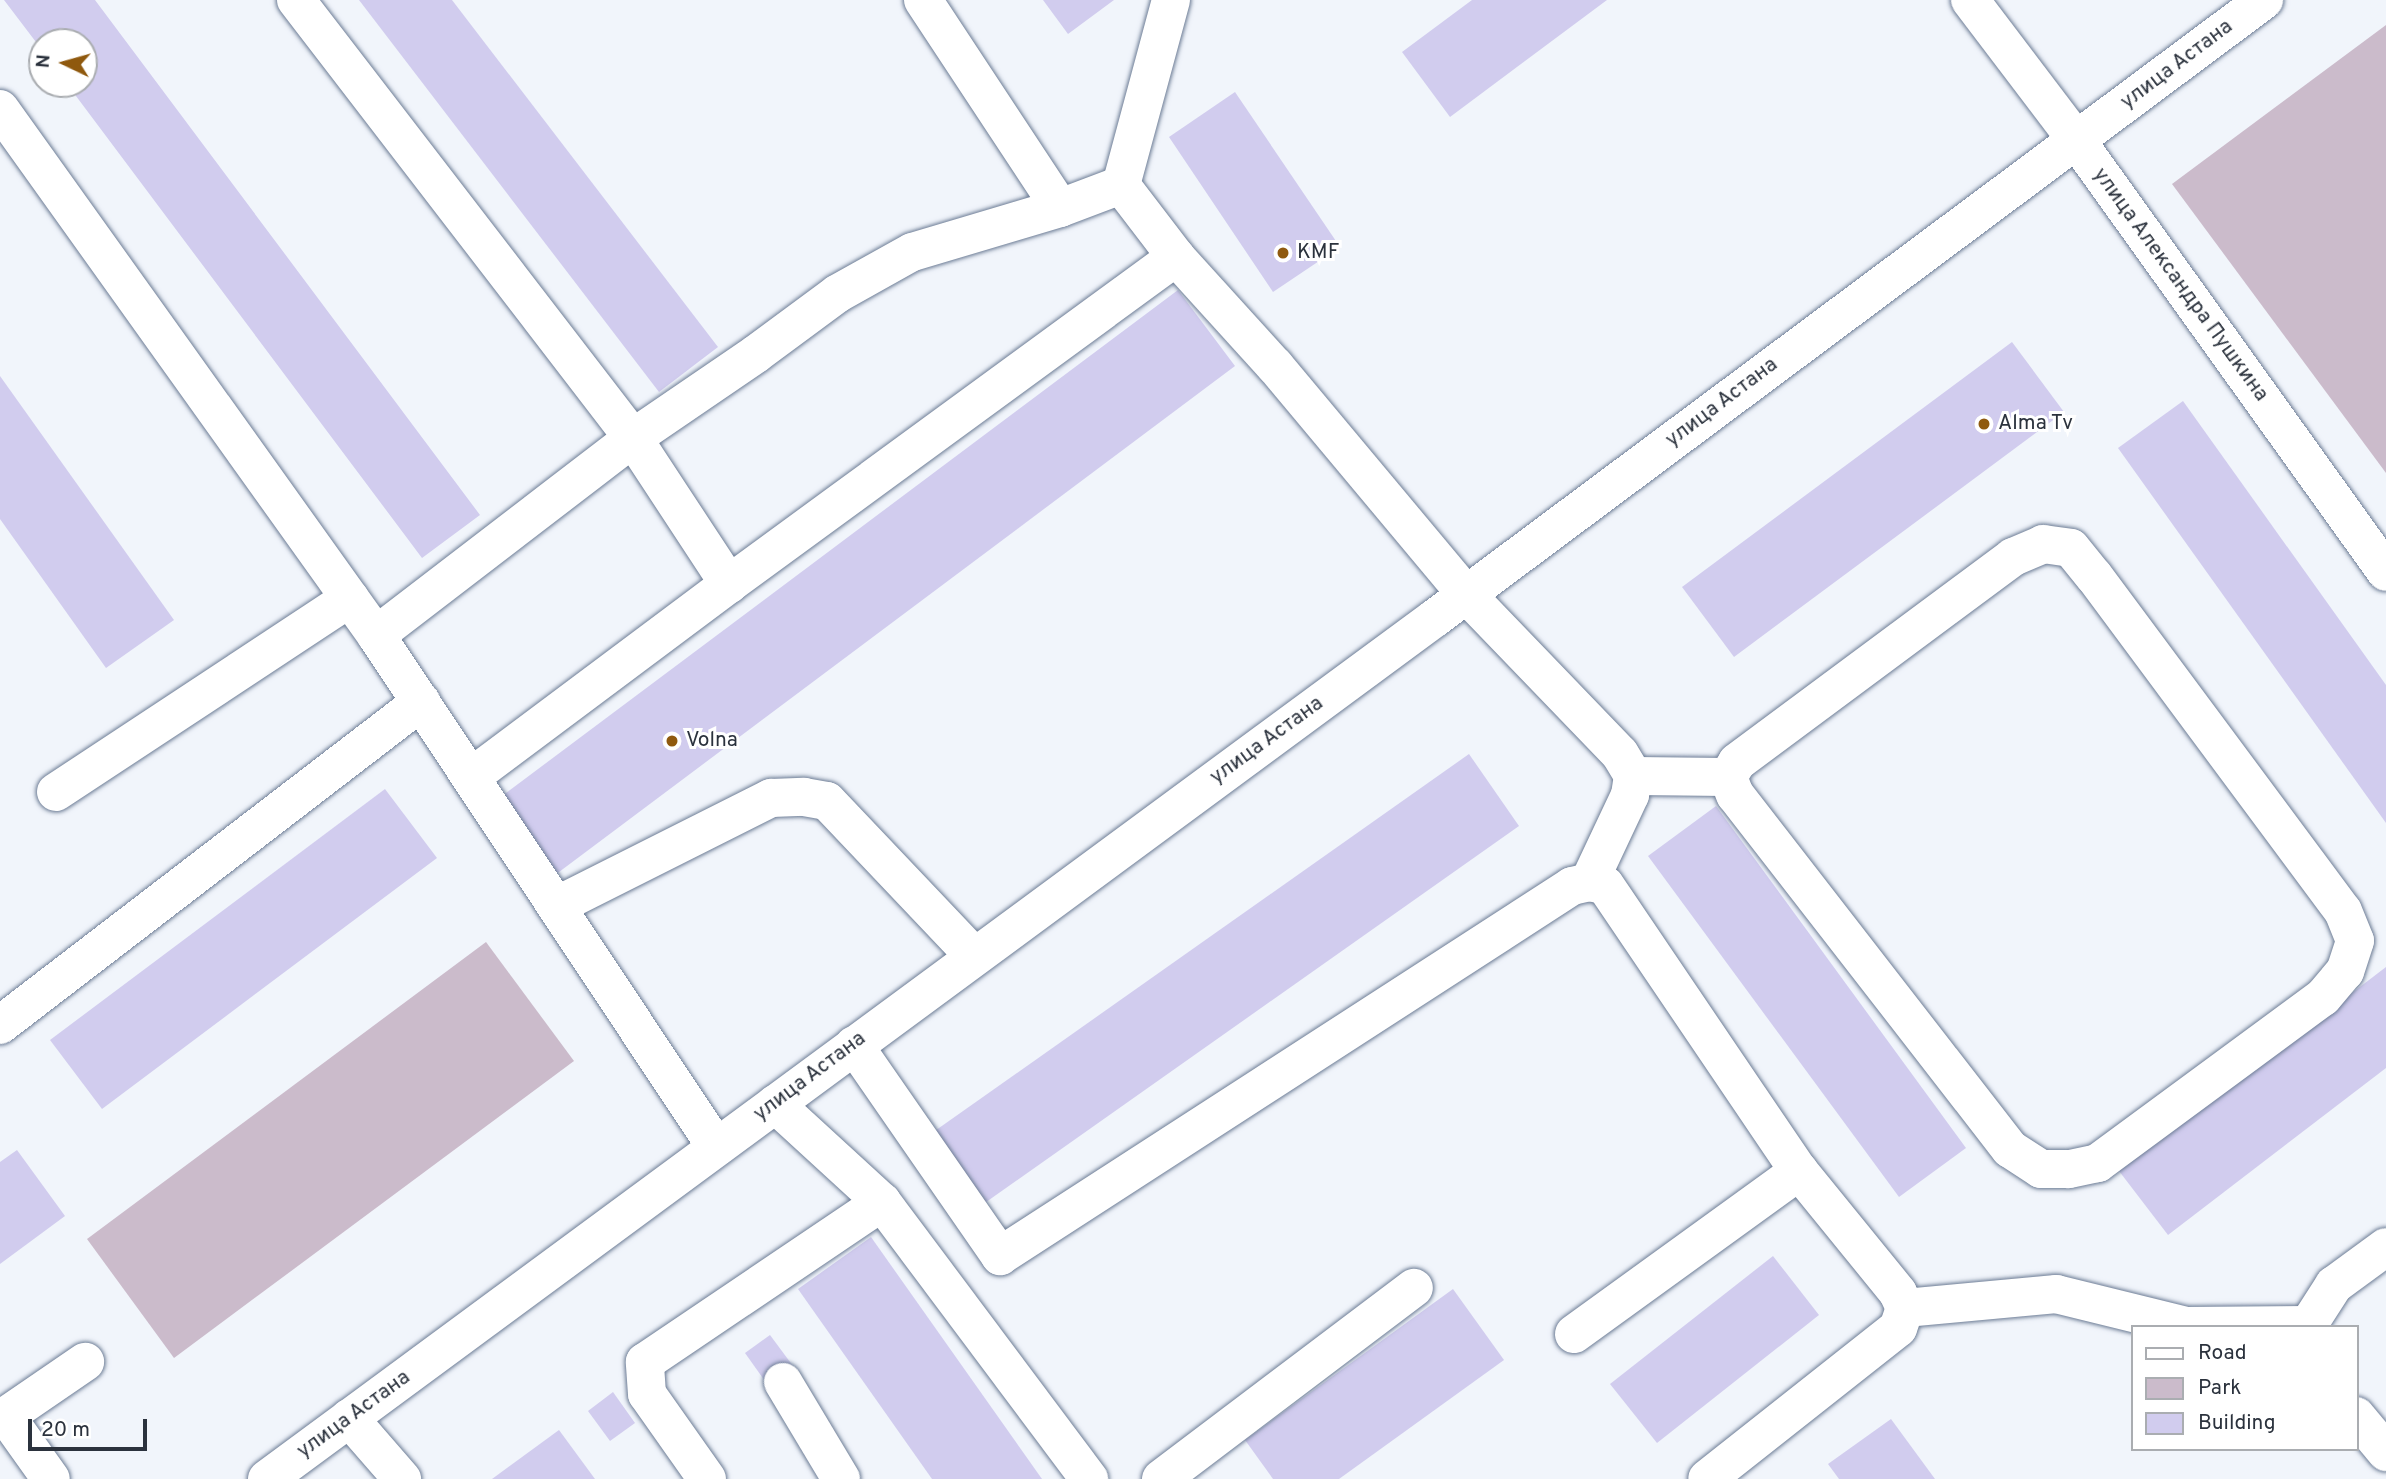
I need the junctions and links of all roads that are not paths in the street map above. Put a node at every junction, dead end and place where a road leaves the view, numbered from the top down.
1 (296, 0) edge
2 (923, 0) edge
3 (1171, 0) edge
4 (1970, 0) edge
5 (2244, 6) edge
6 (0, 109) edge
7 (2077, 141) junction
8 (1121, 185) junction
9 (1060, 208) junction
10 (1176, 257) junction
11 (633, 439) junction
12 (2386, 572) edge
13 (729, 584) junction
14 (1465, 593) junction
15 (350, 598) junction
16 (376, 635) junction
17 (421, 702) junction
18 (1633, 776) junction
19 (471, 777) junction
20 (1728, 777) junction
21 (56, 792) dead end
22 (1589, 882) junction
23 (556, 906) junction
24 (974, 956) junction
25 (0, 1025) edge
26 (854, 1045) junction
27 (775, 1104) junction
28 (716, 1147) junction
29 (1799, 1171) junction
30 (881, 1202) junction
31 (2386, 1247) edge
32 (1414, 1289) dead end
33 (1905, 1308) junction
34 (2182, 1325) edge
35 (2308, 1325) edge
36 (1574, 1334) dead end
37 (85, 1362) dead end
38 (783, 1382) dead end
39 (3, 1418) edge
40 (349, 1418) junction
41 (2358, 1418) edge
42 (2386, 1452) edge
43 (51, 1479) edge
44 (267, 1479) edge
45 (402, 1479) edge
46 (707, 1479) edge
47 (841, 1479) edge
48 (1089, 1479) edge
49 (1161, 1479) edge
50 (1707, 1479) edge

1 - 11 street
2 - 9 street
3 - 8 street
4 - 7 street, улица Александра Пушкина
5 - 7 street, улица Астана
6 - 15 street
7 - 12 street, улица Александра Пушкина
7 - 14 street, улица Астана
8 - 9 street
8 - 10 street
9 - 11 street
10 - 13 street
10 - 14 street
11 - 13 street
11 - 16 street
13 - 19 street
14 - 18 street
14 - 24 street, улица Астана
15 - 16 street
15 - 21 street
16 - 17 street
17 - 19 street
17 - 25 street
18 - 20 street
18 - 22 street
19 - 23 street
20 - 20 street
22 - 26 street
22 - 29 street
23 - 24 street
23 - 28 street
24 - 26 street, улица Астана
26 - 27 street, улица Астана
27 - 28 street, улица Астана
27 - 30 street
28 - 40 street, улица Астана
29 - 33 street
29 - 36 street
30 - 46 street
30 - 48 street
31 - 35 street
32 - 49 street
33 - 34 street
33 - 50 street
37 - 39 street
38 - 47 street
39 - 43 street
40 - 44 street, улица Астана
40 - 45 street
41 - 42 street

